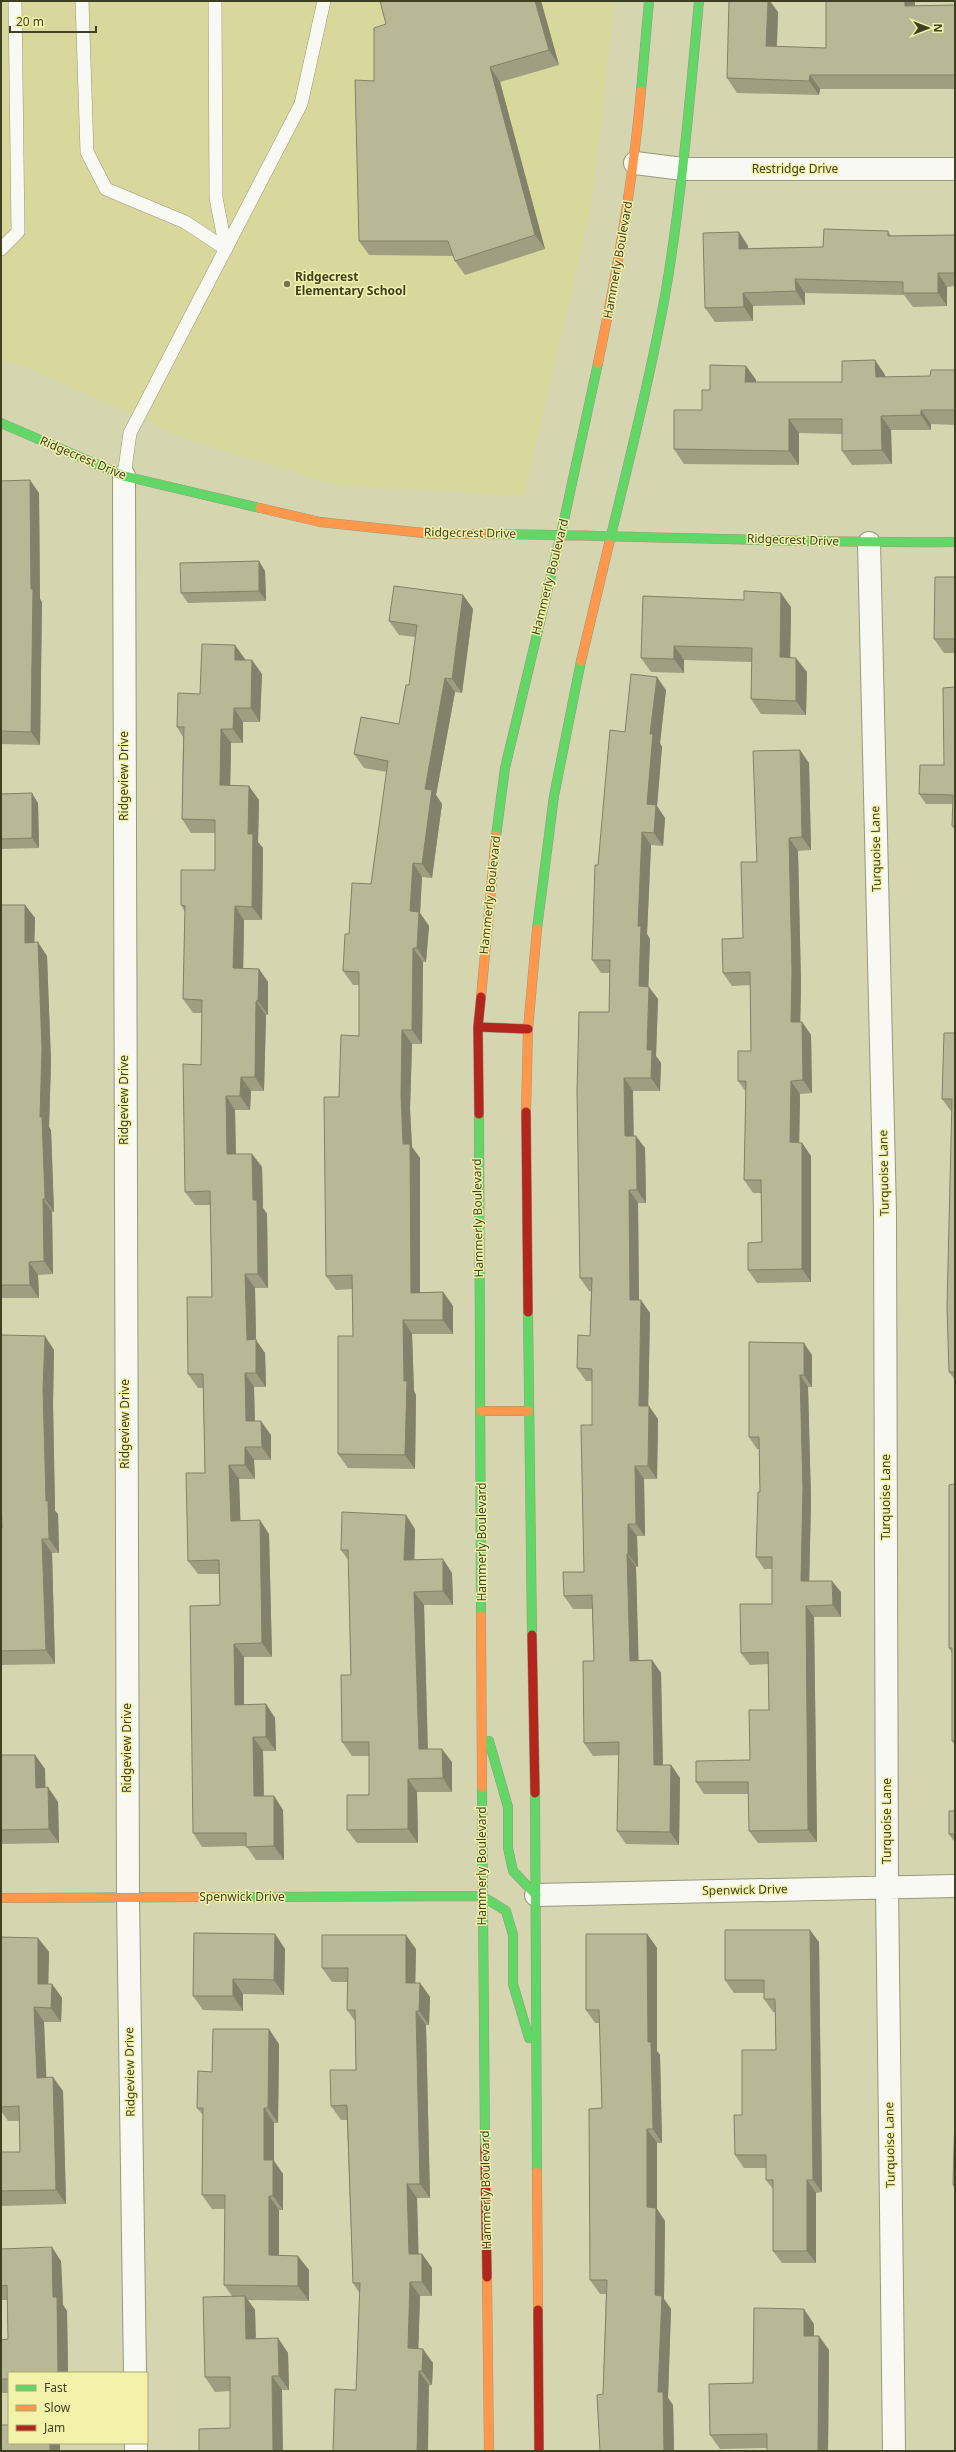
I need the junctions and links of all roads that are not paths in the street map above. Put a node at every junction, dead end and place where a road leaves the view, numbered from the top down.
1 (15, 1) edge
2 (82, 1) edge
3 (215, 1) edge
4 (324, 1) edge
5 (649, 1) edge
6 (698, 1) edge
7 (635, 163) junction
8 (684, 169) junction
9 (955, 169) edge
10 (1, 248) edge
11 (226, 249) junction
12 (1, 423) edge
13 (124, 476) junction
14 (561, 534) junction
15 (611, 535) junction
16 (955, 542) edge
17 (869, 543) junction
18 (478, 1027) junction
19 (528, 1030) junction
20 (481, 1411) junction
21 (528, 1411) junction
22 (482, 1714) junction
23 (955, 1886) edge
24 (888, 1887) junction
25 (536, 1895) junction
26 (482, 1896) junction
27 (1, 1898) edge
28 (128, 1898) junction
29 (536, 2061) junction
30 (135, 2372) edge
31 (489, 2451) edge
32 (539, 2451) edge
33 (894, 2451) edge

1 - 10 lane
2 - 11 lane
3 - 11 lane
4 - 11 lane
5 - 7 main road, Hammerly Boulevard
6 - 8 main road
7 - 8 street, Restridge Drive
7 - 14 main road, Hammerly Boulevard
8 - 9 street, Restridge Drive
8 - 15 main road
11 - 13 lane
12 - 13 main road, Ridgecrest Drive
13 - 14 main road, Ridgecrest Drive
13 - 28 street, Ridgeview Drive
14 - 15 main road, Ridgecrest Drive
14 - 18 main road, Hammerly Boulevard
15 - 17 main road, Ridgecrest Drive
15 - 19 main road
16 - 17 main road, Ridgecrest Drive
17 - 24 street, Turquoise Lane
18 - 19 main road
18 - 20 main road, Hammerly Boulevard
19 - 21 main road
20 - 21 main road
20 - 22 main road, Hammerly Boulevard
21 - 25 main road
22 - 25 main road
22 - 26 main road, Hammerly Boulevard
23 - 24 street, Spenwick Drive
24 - 25 street, Spenwick Drive
24 - 33 street, Turquoise Lane
25 - 29 main road
26 - 28 main road, Spenwick Drive
26 - 29 main road
26 - 31 main road, Hammerly Boulevard
27 - 28 main road, Spenwick Drive
28 - 30 street, Ridgeview Drive
29 - 32 main road

